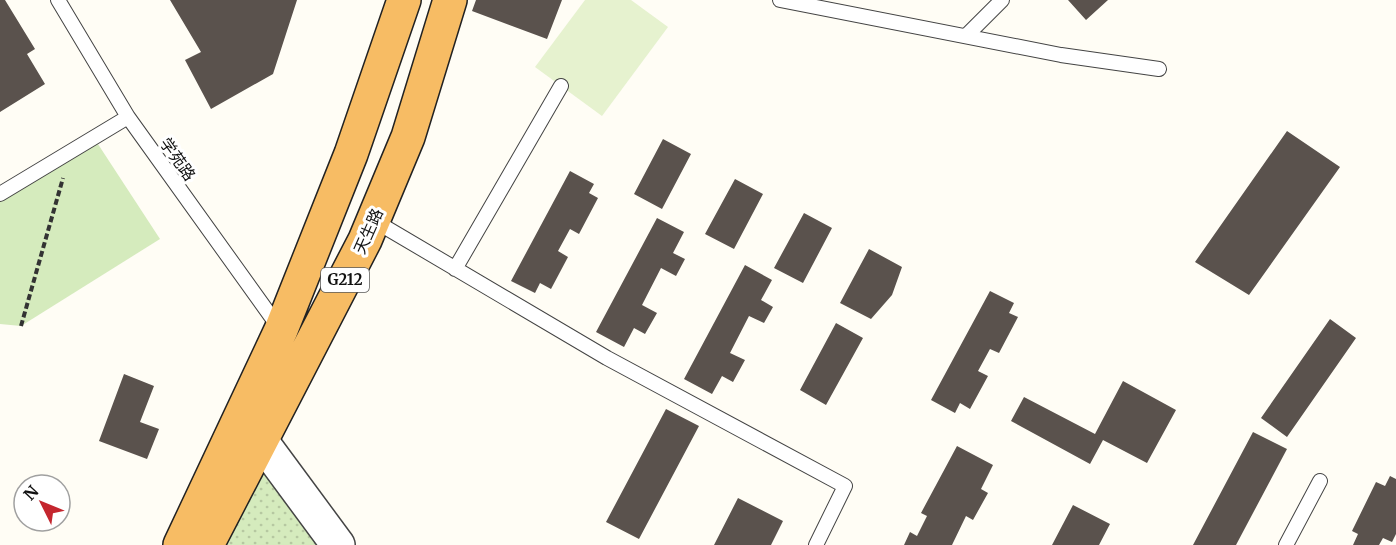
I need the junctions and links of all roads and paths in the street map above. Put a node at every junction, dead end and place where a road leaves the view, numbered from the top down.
1 (58, 0) edge
2 (404, 0) edge
3 (450, 0) edge
4 (780, 0) edge
5 (1002, 0) edge
6 (967, 35) junction
7 (1159, 69) dead end
8 (561, 86) dead end
9 (128, 117) junction
10 (71, 152) junction
11 (0, 194) edge
12 (373, 220) junction
13 (455, 269) junction
14 (21, 326) dead end
15 (281, 330) junction
16 (262, 442) junction
17 (1320, 481) dead end
18 (180, 545) edge
19 (207, 545) edge
20 (338, 545) edge
21 (816, 545) edge
22 (1286, 545) edge

1 - 9 lane, 学苑路
2 - 15 highway, G212
3 - 12 highway, 天生路 / G212
4 - 6 lane
5 - 6 lane
6 - 7 lane
8 - 13 lane
9 - 10 lane
9 - 15 lane, 学苑路
10 - 11 lane
10 - 14 path
12 - 13 lane
12 - 16 highway, 天生路 / G212
13 - 21 lane
15 - 18 highway, G212
16 - 19 highway, 天生路 / G212
16 - 20 street
17 - 22 lane

